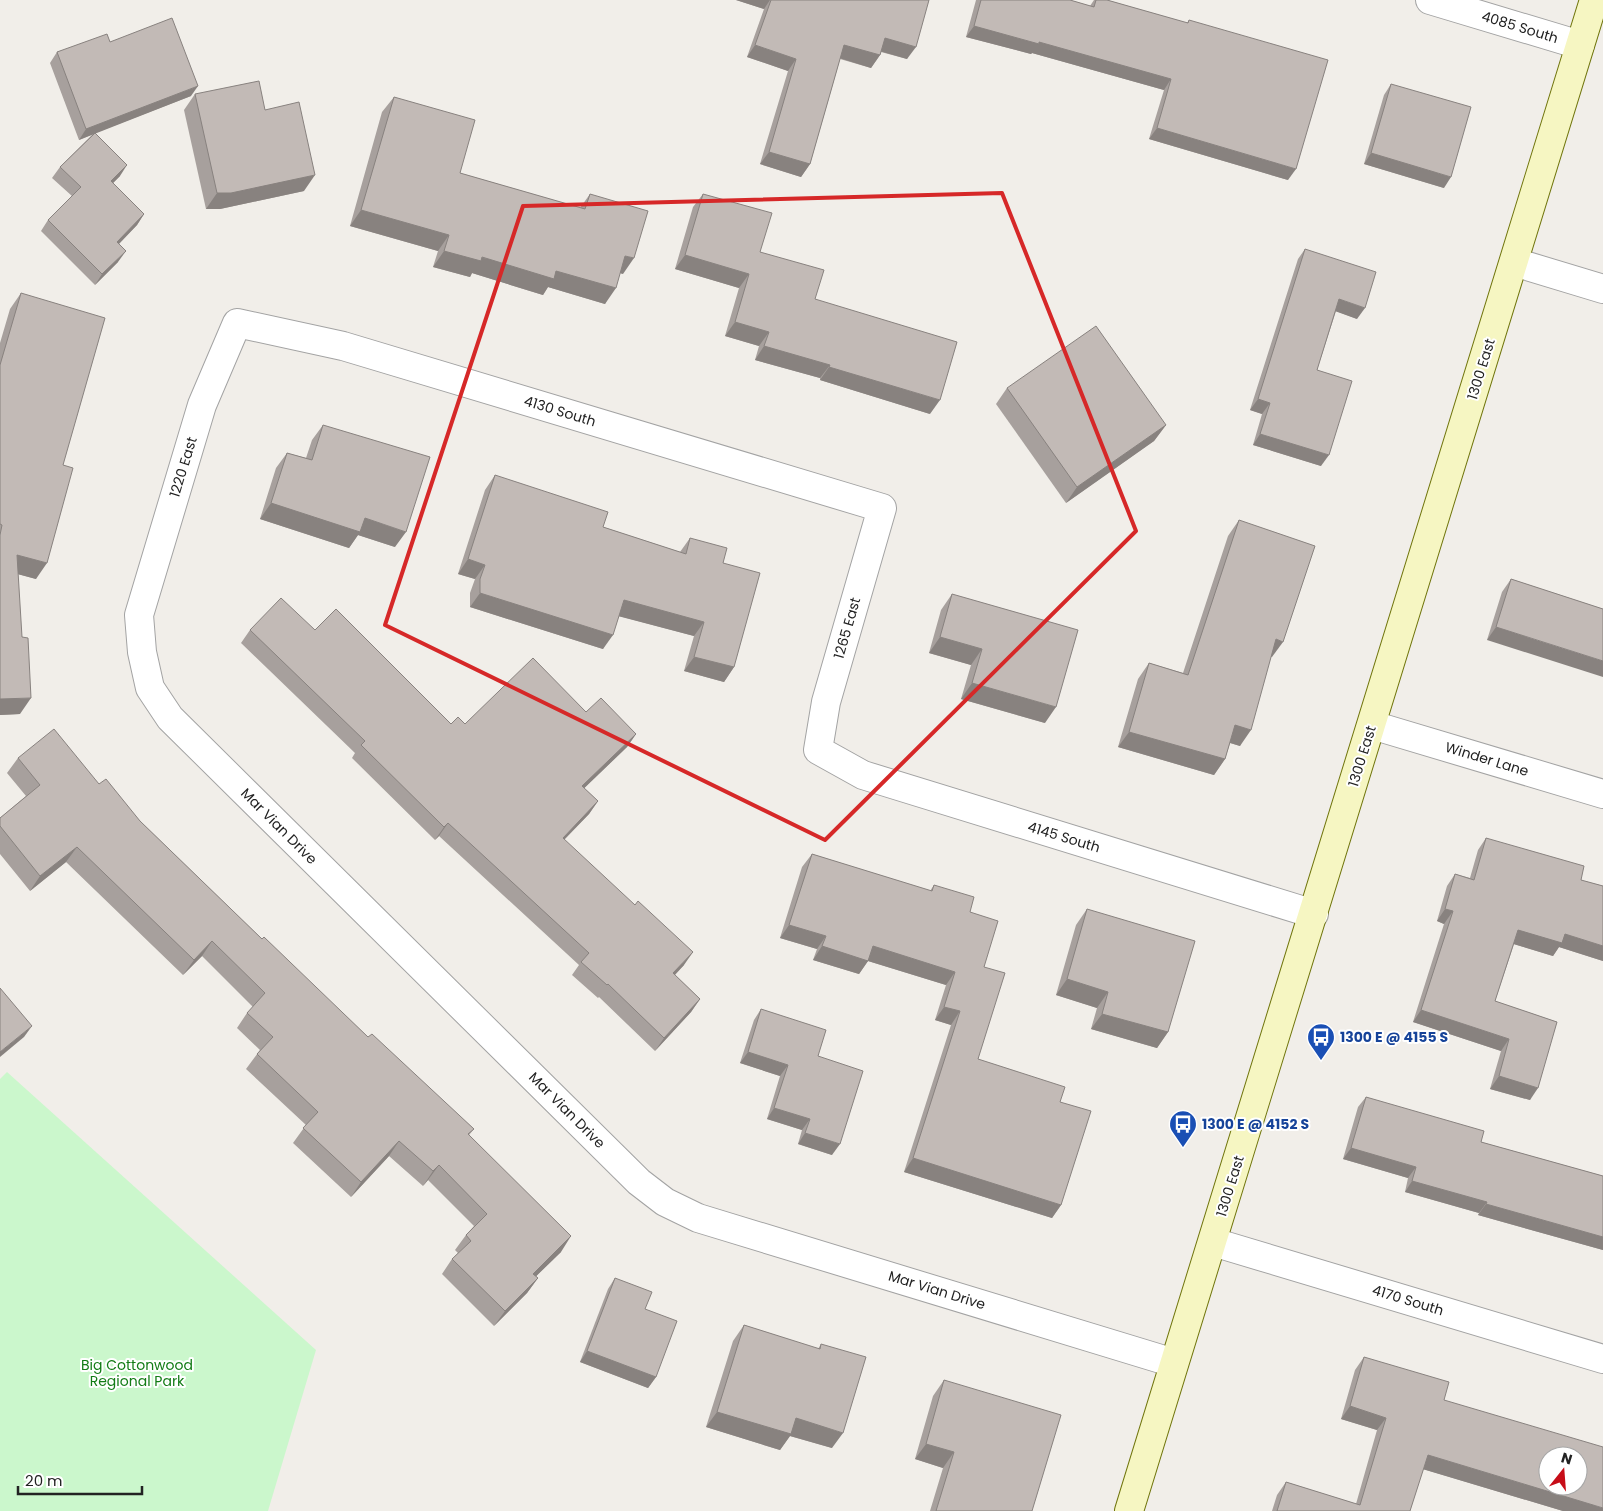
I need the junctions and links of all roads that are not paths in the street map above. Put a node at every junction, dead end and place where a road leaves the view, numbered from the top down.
1 (1430, 0) edge
2 (1594, 0) edge
3 (1580, 45) junction
4 (1514, 262) junction
5 (1603, 289) edge
6 (237, 323) joint
7 (882, 508) joint
8 (139, 615) joint
9 (1372, 725) junction
10 (818, 750) joint
11 (1603, 794) edge
12 (1314, 914) junction
13 (1213, 1242) junction
14 (1603, 1359) edge
15 (1174, 1362) junction
16 (1129, 1511) edge

1 - 3 street, 4085 South
2 - 3 main road, 1300 East
3 - 4 main road, 1300 East
4 - 5 street
4 - 9 main road, 1300 East
6 - 7 street, 4130 South
6 - 8 street, 1220 East
7 - 10 street, 1265 East
8 - 15 street, Mar Vian Drive
9 - 11 street, Winder Lane
9 - 12 main road, 1300 East
10 - 12 street, 4145 South
12 - 13 main road, 1300 East
13 - 14 street, 4170 South
13 - 15 main road, 1300 East
15 - 16 main road, 1300 East

